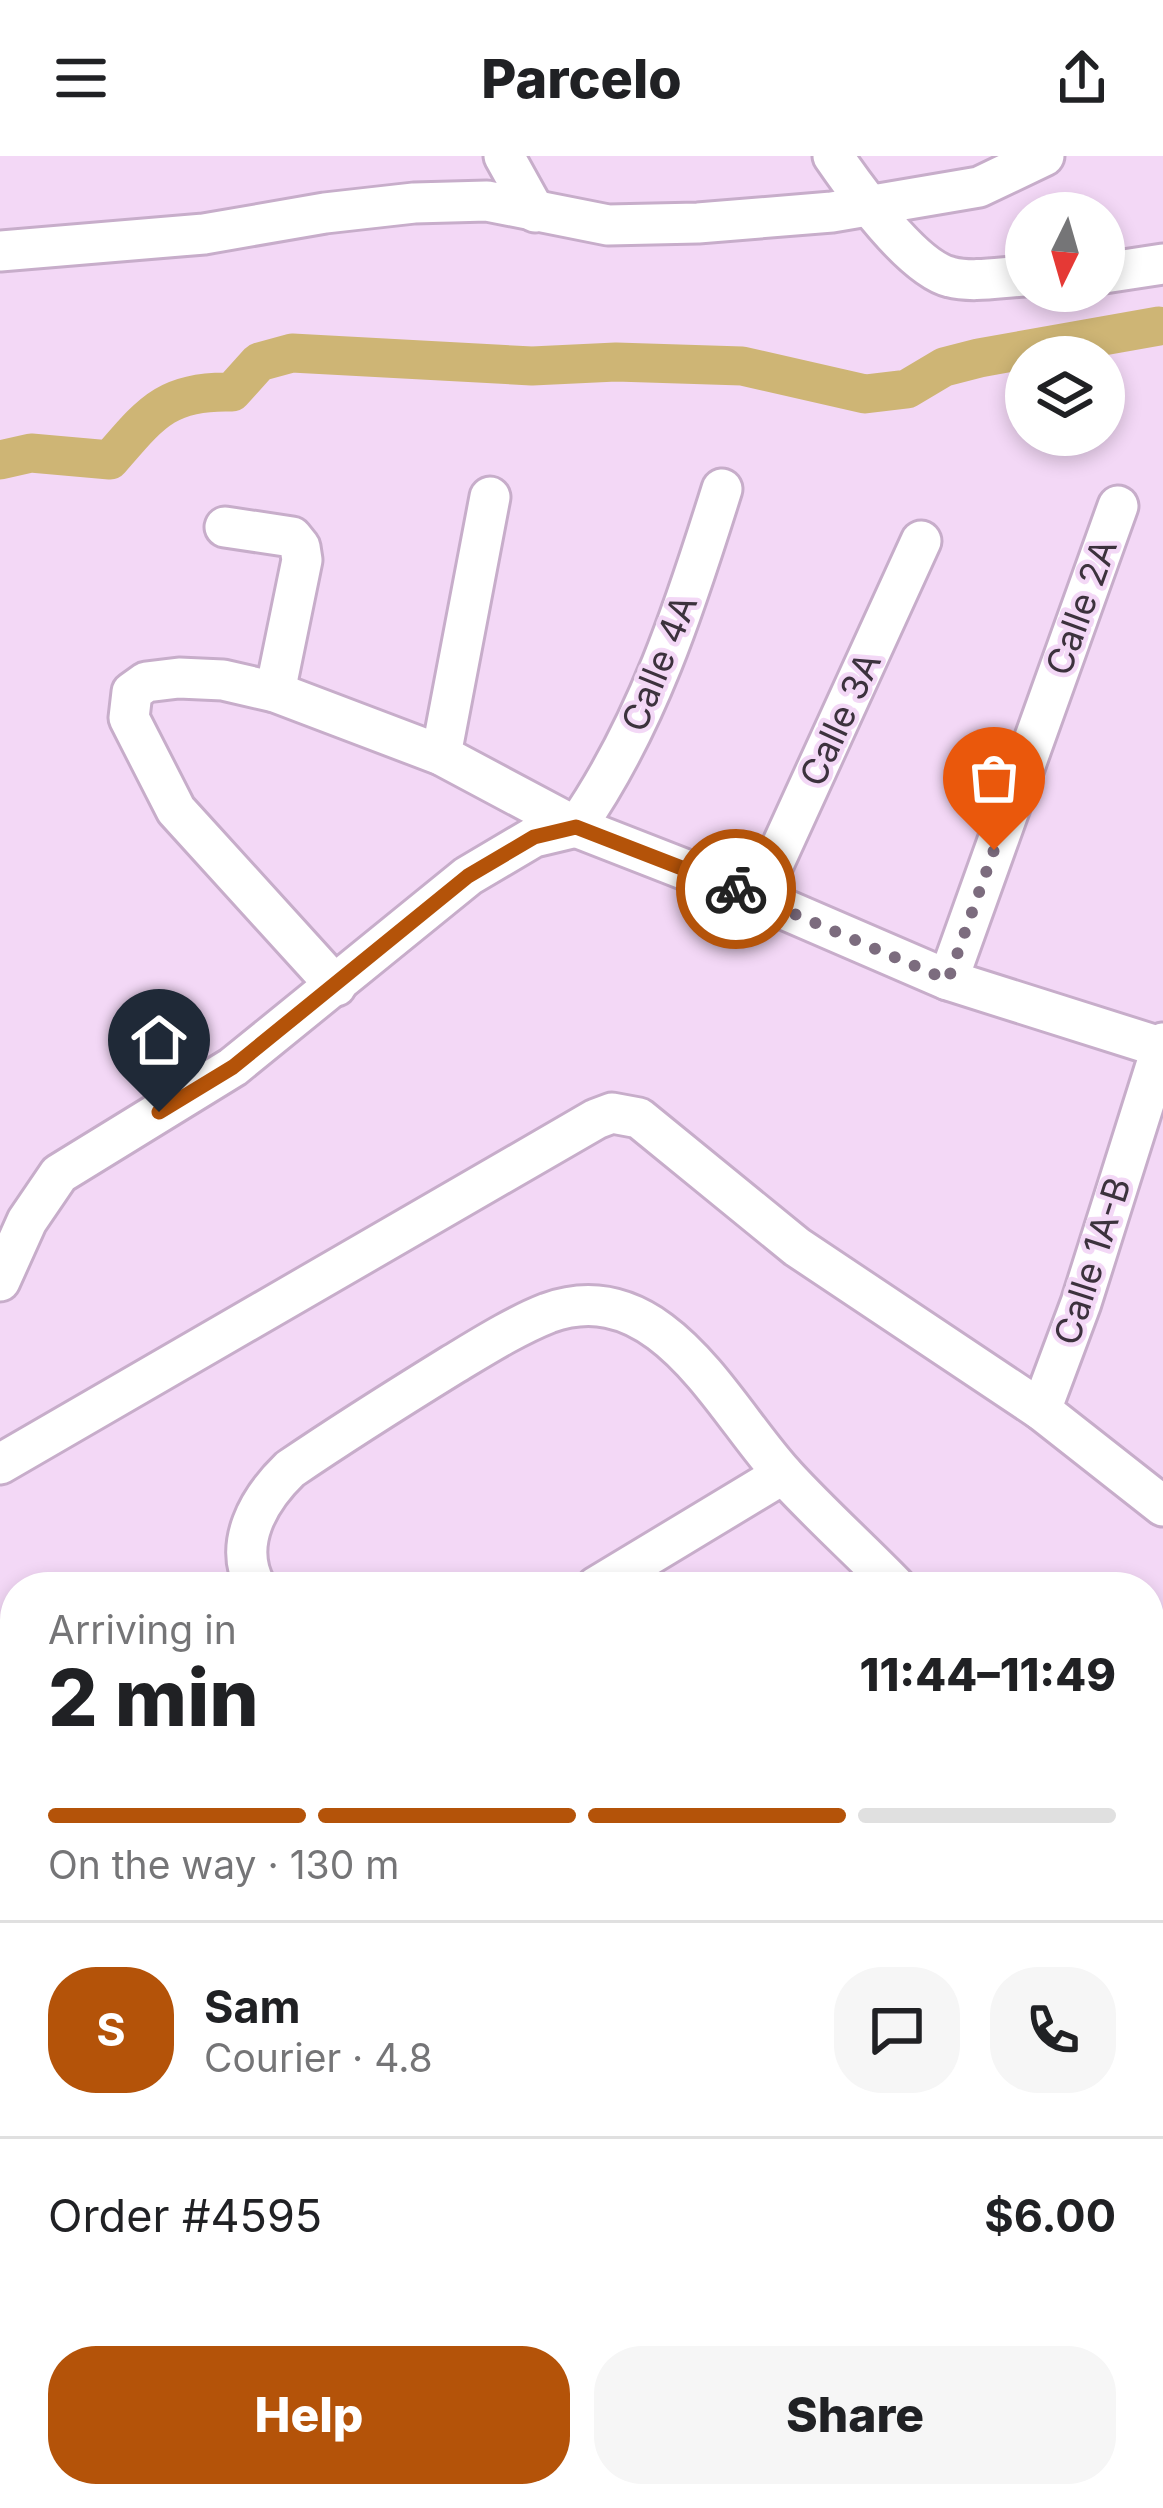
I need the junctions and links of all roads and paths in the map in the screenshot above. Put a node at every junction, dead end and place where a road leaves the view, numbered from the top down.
1 (505, 156) edge
2 (832, 156) edge
3 (1044, 156) edge
4 (868, 208) junction
5 (535, 212) junction
6 (0, 251) edge
7 (1163, 264) edge
8 (1125, 270) edge
9 (1005, 276) edge
10 (722, 489) dead end
11 (490, 496) dead end
12 (1118, 506) dead end
13 (225, 527) dead end
14 (921, 541) dead end
15 (275, 692) junction
16 (441, 755) junction
17 (576, 827) junction
18 (758, 898) junction
19 (948, 980) junction
20 (336, 986) junction
21 (1163, 1047) edge
22 (0, 1281) edge
23 (1041, 1410) junction
24 (0, 1464) edge
25 (783, 1474) junction
26 (1163, 1507) edge
27 (250, 1572) edge
28 (621, 1572) edge
29 (881, 1572) edge

1 - 5 street
2 - 4 street
3 - 4 street
4 - 5 street
4 - 9 street
5 - 6 street
7 - 8 street
10 - 17 street, Calle 4A
11 - 16 street
12 - 19 street, Calle 2A
13 - 15 street
14 - 18 street, Calle 3A
15 - 16 street
15 - 20 street
16 - 17 street
17 - 18 street
17 - 20 street
18 - 19 street
19 - 21 street
20 - 22 street
21 - 23 street, Calle 1A-B
23 - 24 street
23 - 26 street
25 - 27 street
25 - 28 street
25 - 29 street

